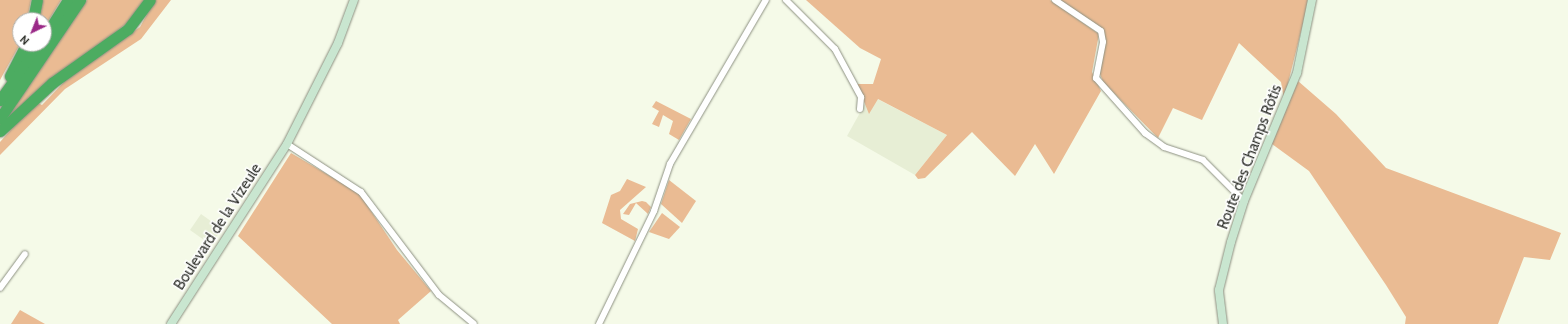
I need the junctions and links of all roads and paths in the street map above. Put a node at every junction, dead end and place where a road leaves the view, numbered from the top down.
1 (37, 0) edge
2 (68, 0) edge
3 (80, 0) edge
4 (150, 0) edge
5 (354, 0) edge
6 (766, 0) edge
7 (786, 0) edge
8 (1055, 0) edge
9 (1312, 0) edge
10 (35, 12) edge
11 (52, 25) edge
12 (22, 52) edge
13 (34, 52) edge
14 (0, 93) edge
15 (0, 100) edge
16 (860, 109) dead end
17 (0, 118) edge
18 (0, 131) edge
19 (287, 144) junction
20 (1244, 201) junction
21 (25, 254) dead end
22 (0, 288) edge
23 (171, 324) edge
24 (474, 324) edge
25 (599, 324) edge
26 (1223, 324) edge

1 - 10 highway
2 - 11 highway
3 - 17 highway
4 - 18 highway
5 - 19 main road, Boulevard de la Vizeule
6 - 25 street
7 - 16 street
8 - 20 street
9 - 20 main road, Route des Champs Rôtis
12 - 14 highway
13 - 15 highway
19 - 23 main road, Boulevard de la Vizeule
19 - 24 street
20 - 26 main road, Route des Champs Rôtis
21 - 22 street

